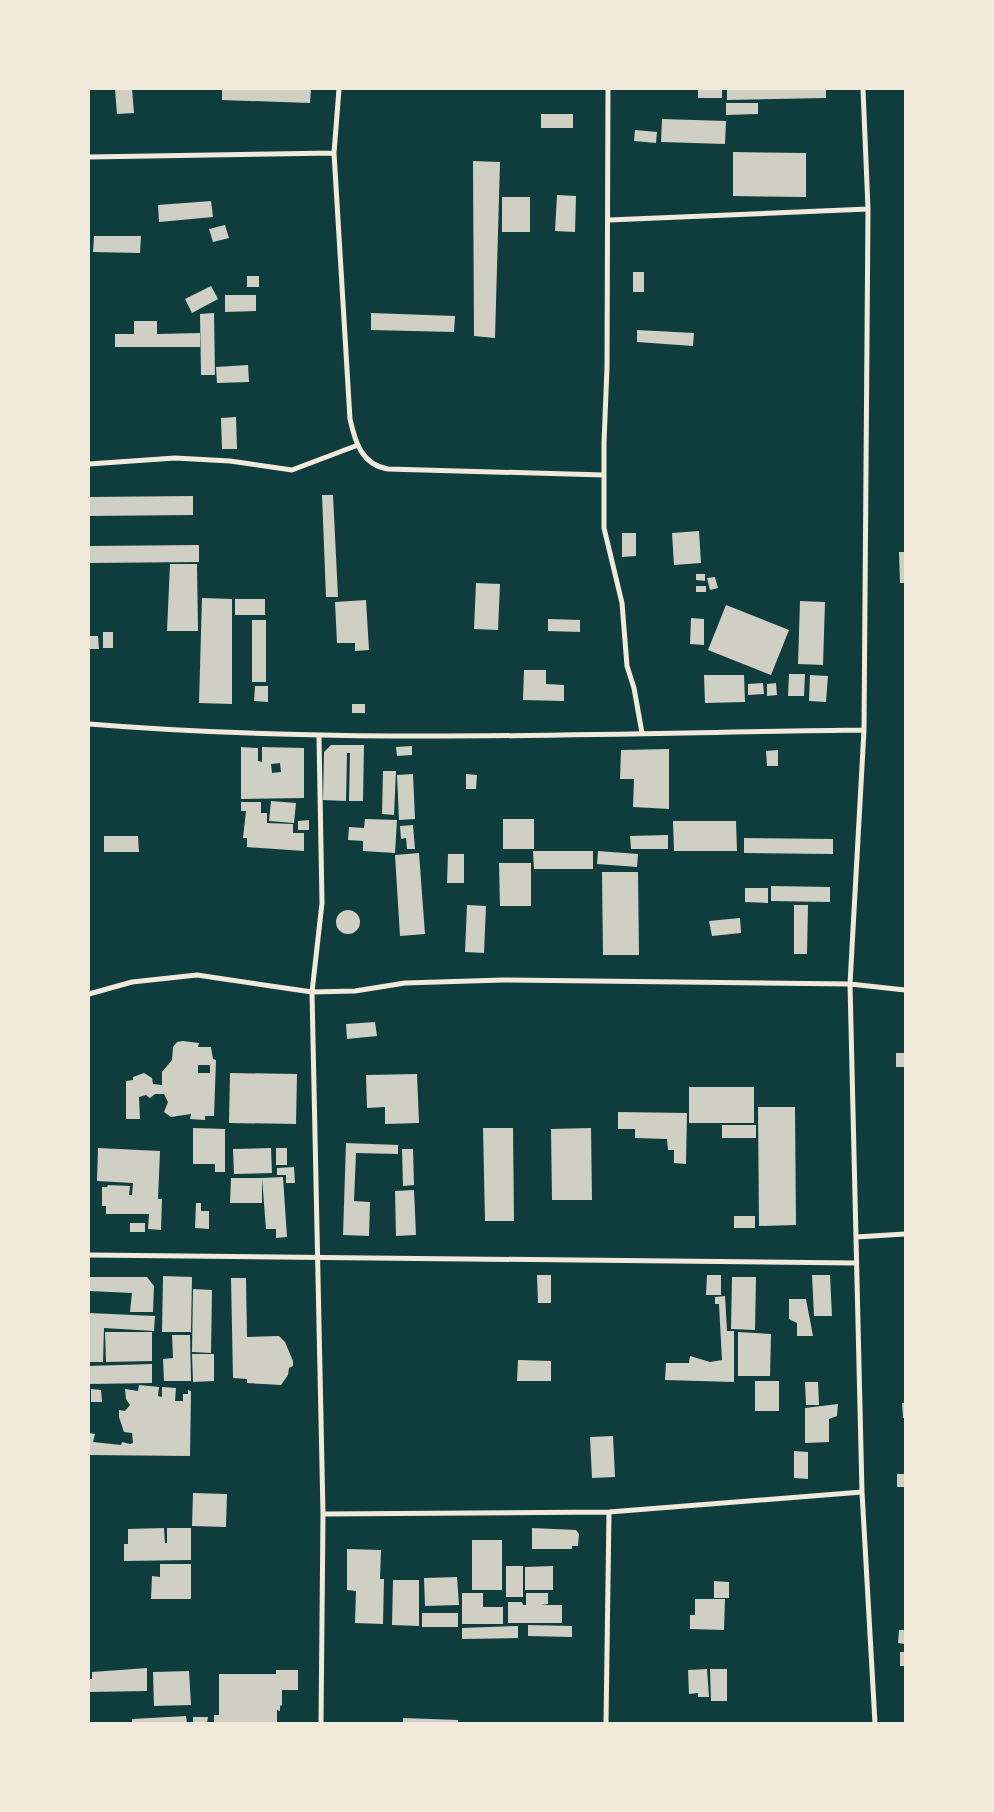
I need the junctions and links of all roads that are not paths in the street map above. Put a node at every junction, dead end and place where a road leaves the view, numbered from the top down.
1 (339, 89) edge
2 (608, 89) edge
3 (863, 89) edge
4 (334, 153) junction
5 (89, 157) edge
6 (868, 209) junction
7 (609, 220) junction
8 (358, 445) junction
9 (89, 464) edge
10 (604, 475) junction
11 (89, 724) edge
12 (864, 730) junction
13 (642, 733) junction
14 (320, 736) junction
15 (850, 984) junction
16 (905, 990) edge
17 (312, 992) junction
18 (89, 994) edge
19 (905, 1234) edge
20 (856, 1237) junction
21 (89, 1255) edge
22 (318, 1258) junction
23 (856, 1263) junction
24 (862, 1492) junction
25 (609, 1512) junction
26 (323, 1514) junction
27 (321, 1723) edge
28 (606, 1723) edge
29 (874, 1723) edge

1 - 4 street
2 - 7 street
3 - 6 street
4 - 5 street
4 - 8 street
6 - 7 street
6 - 12 street
7 - 10 street
8 - 9 street
8 - 10 street
10 - 13 street
11 - 14 street
12 - 13 street
12 - 15 street
13 - 14 street
14 - 17 street
15 - 16 street
15 - 17 street
15 - 20 street
17 - 18 street
17 - 22 street
19 - 20 street
20 - 23 street
21 - 22 street
22 - 23 street
22 - 26 street
23 - 24 street
24 - 25 street
24 - 29 street
25 - 26 street
25 - 28 street
26 - 27 street

